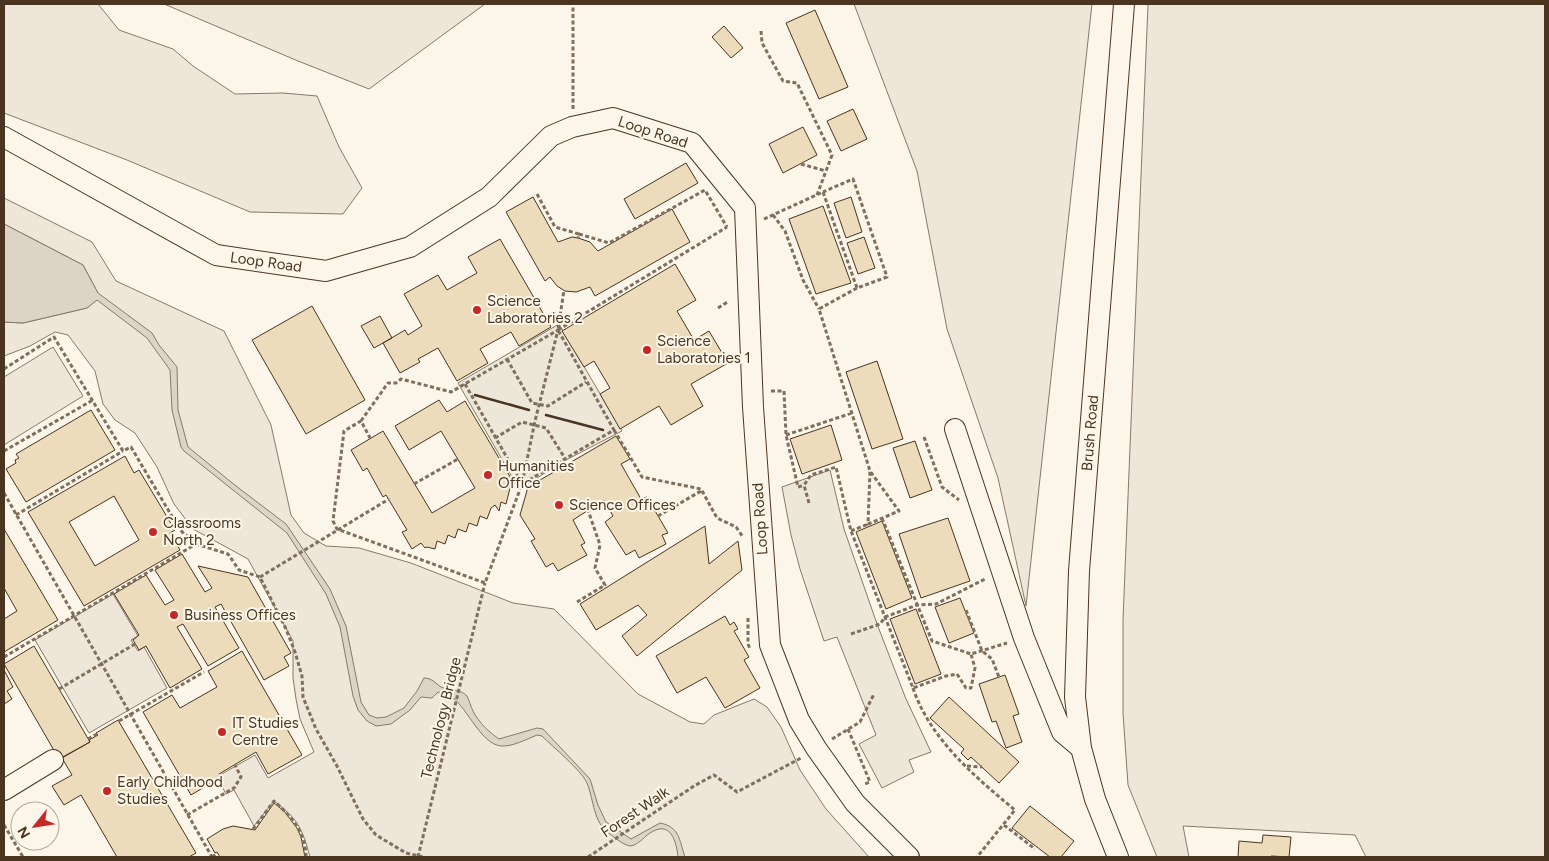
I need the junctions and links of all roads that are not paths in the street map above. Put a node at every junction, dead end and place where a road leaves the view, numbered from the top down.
1 (1124, 4) edge
2 (4, 137) edge
3 (955, 429) dead end
4 (1081, 748) junction
5 (53, 760) dead end
6 (4, 790) edge
7 (909, 857) edge
8 (1118, 857) edge

1 - 4 street, Brush Road
2 - 7 street, Loop Road
3 - 4 street
4 - 8 street, Brush Road
5 - 6 street

